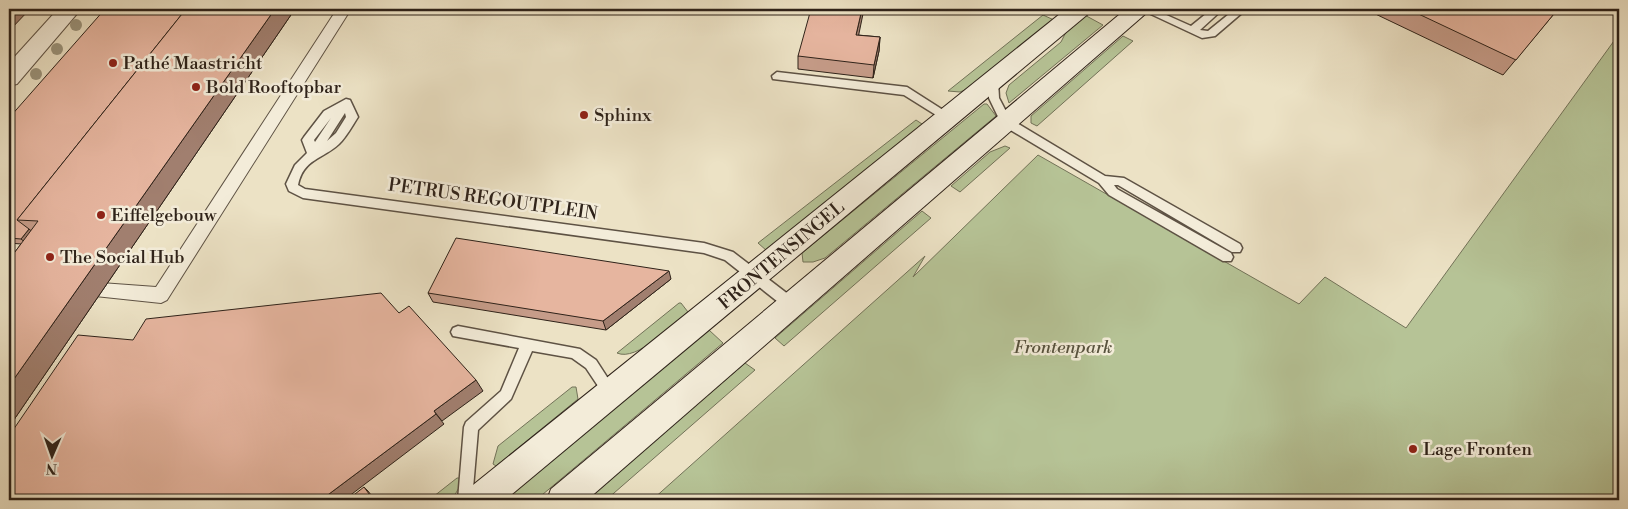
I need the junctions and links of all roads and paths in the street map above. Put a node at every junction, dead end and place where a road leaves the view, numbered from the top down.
1 (70, 9) edge
2 (344, 9) edge
3 (1080, 9) edge
4 (1140, 9) edge
5 (1145, 9) edge
6 (1218, 9) edge
7 (1238, 12) dead end
8 (1192, 31) junction
9 (777, 76) dead end
10 (9, 78) edge
11 (993, 82) junction
12 (948, 117) junction
13 (1006, 122) junction
14 (313, 154) junction
15 (1103, 180) junction
16 (1236, 248) dead end
17 (1228, 257) dead end
18 (756, 276) junction
19 (101, 291) dead end
20 (792, 305) junction
21 (458, 332) dead end
22 (528, 344) junction
23 (611, 394) junction
24 (465, 500) edge
25 (480, 500) edge
26 (562, 500) edge

1 - 10 main road
2 - 19 street
3 - 11 main road, FRONTENSINGEL
4 - 13 main road
5 - 8 lane
6 - 8 lane
7 - 8 lane
9 - 12 lane
11 - 12 main road, FRONTENSINGEL
11 - 13 lane
12 - 18 main road, FRONTENSINGEL
13 - 15 lane
13 - 20 main road
14 - 14 lane
14 - 18 lane, PETRUS REGOUTPLEIN
15 - 16 lane
15 - 17 lane
18 - 20 lane
18 - 23 main road, FRONTENSINGEL
20 - 26 main road
21 - 22 lane
22 - 23 lane
22 - 24 lane
23 - 25 main road, FRONTENSINGEL

